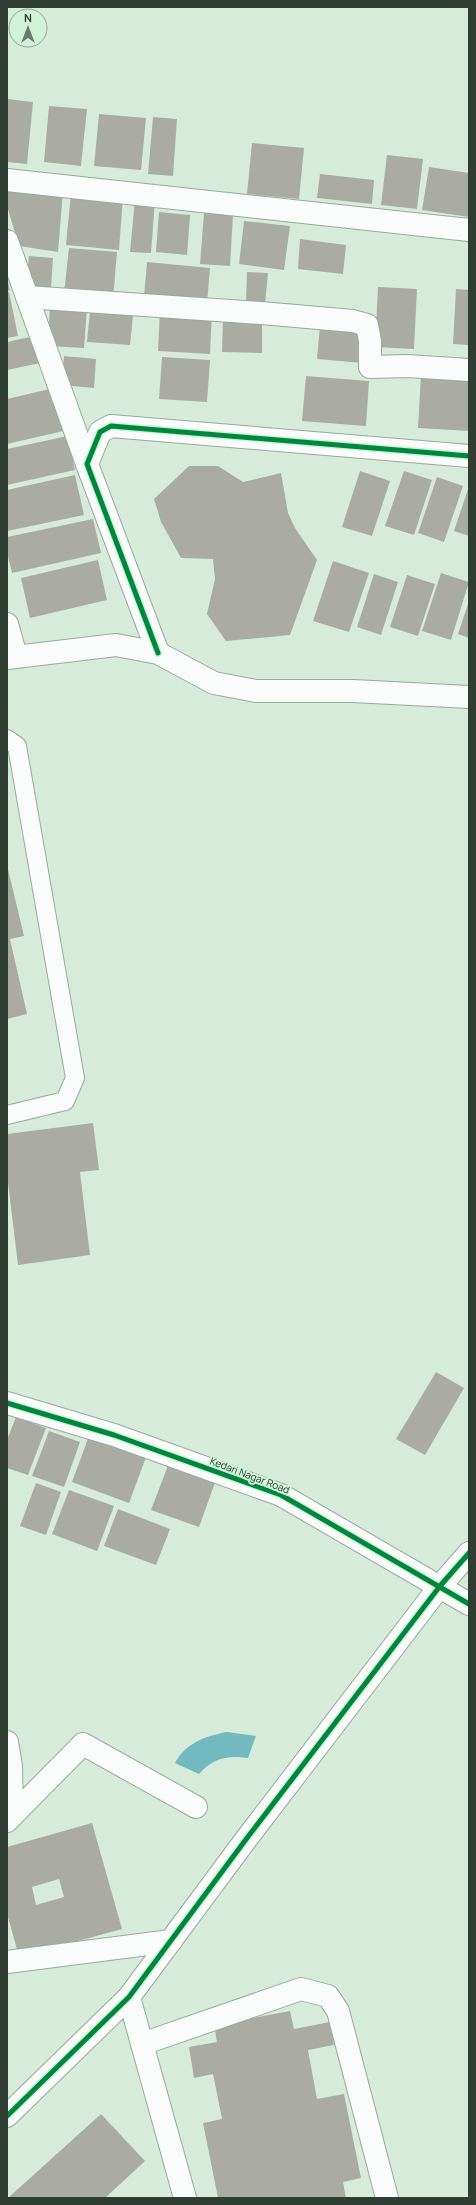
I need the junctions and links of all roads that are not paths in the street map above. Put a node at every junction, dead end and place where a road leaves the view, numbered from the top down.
1 (7, 180) edge
2 (469, 230) edge
3 (7, 241) edge
4 (27, 298) junction
5 (469, 370) edge
6 (469, 456) edge
7 (87, 464) junction
8 (7, 624) edge
9 (158, 653) junction
10 (12, 657) edge
11 (469, 697) edge
12 (7, 739) edge
13 (7, 1115) edge
14 (7, 1403) edge
15 (469, 1553) edge
16 (440, 1586) junction
17 (469, 1604) edge
18 (7, 1742) edge
19 (196, 1807) dead end
20 (7, 1819) edge
21 (171, 1941) junction
22 (7, 1962) edge
23 (129, 1997) junction
24 (142, 2044) junction
25 (7, 2116) edge
26 (185, 2198) edge
27 (387, 2198) edge

1 - 2 street
3 - 4 street
4 - 5 street
4 - 7 street
6 - 7 street
7 - 9 street
8 - 10 street
9 - 10 street
9 - 11 street
12 - 13 lane
14 - 16 street, Kedari Nagar Road
15 - 16 street
16 - 17 street, Kedari Nagar Road
16 - 21 street
18 - 20 street
19 - 20 street
21 - 22 street
21 - 23 street
23 - 24 street
23 - 25 street
24 - 26 street
24 - 27 street

